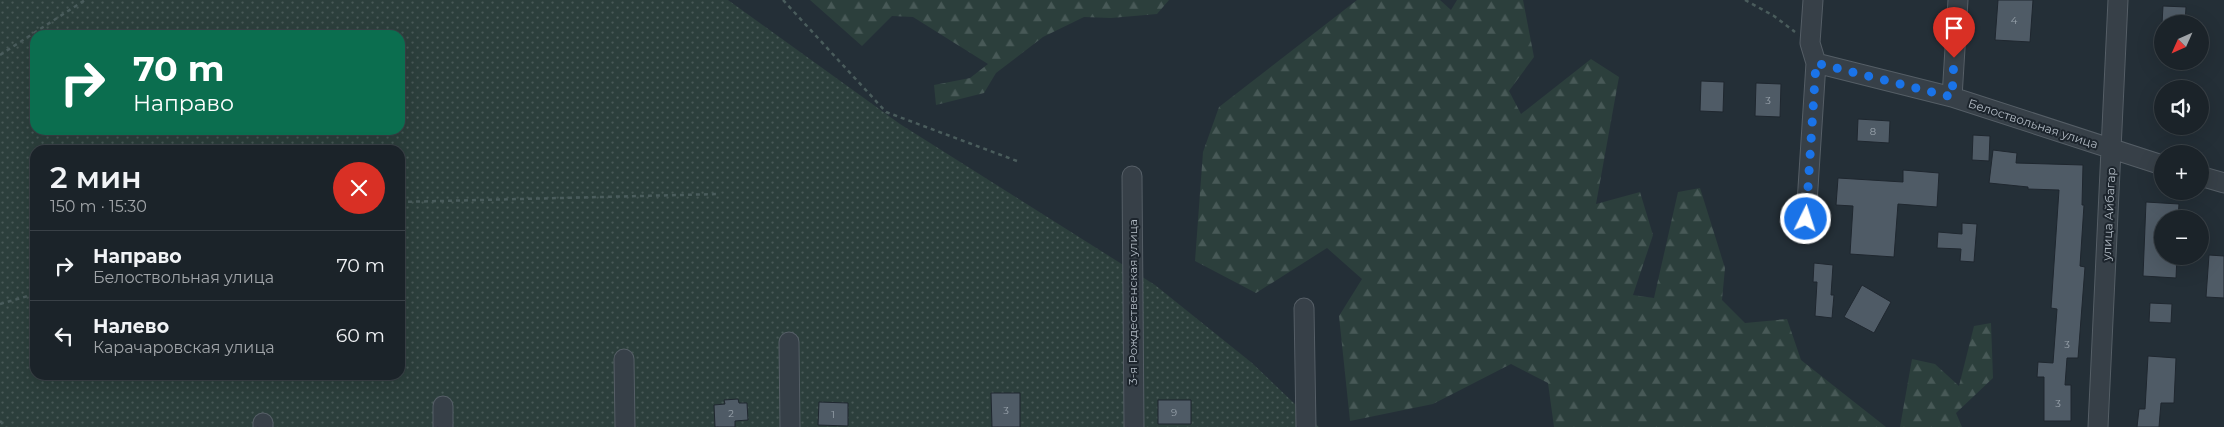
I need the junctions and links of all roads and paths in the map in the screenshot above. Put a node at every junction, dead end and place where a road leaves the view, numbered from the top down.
1 (85, 0) edge
2 (783, 0) edge
3 (1745, 0) edge
4 (1812, 0) edge
5 (1958, 0) edge
6 (2118, 0) edge
7 (39, 30) edge
8 (30, 36) edge
9 (1810, 43) junction
10 (0, 55) edge
11 (1816, 63) junction
12 (1952, 97) junction
13 (2112, 150) junction
14 (1018, 161) dead end
15 (2154, 163) edge
16 (1132, 176) dead end
17 (2209, 179) edge
18 (2224, 183) edge
19 (720, 194) dead end
20 (405, 202) edge
21 (1806, 219) dead end
22 (30, 295) edge
23 (0, 304) edge
24 (1304, 308) dead end
25 (788, 342) dead end
26 (624, 359) dead end
27 (443, 406) dead end
28 (0, 421) edge
29 (6, 427) edge
30 (443, 427) edge
31 (625, 427) edge
32 (790, 427) edge
33 (1134, 427) edge
34 (1306, 427) edge
35 (2098, 427) edge

1 - 7 path
2 - 14 path
3 - 9 path
4 - 9 street
5 - 12 street
6 - 13 street, улица Айбагар
8 - 10 path
9 - 11 street
11 - 12 street, Белоствольная улица
11 - 21 street
12 - 13 street, Белоствольная улица
13 - 15 street, Белоствольная улица
13 - 35 street, улица Айбагар
16 - 33 street, 3-я Рождественская улица
17 - 18 street
19 - 20 path
22 - 23 path
24 - 34 street
25 - 32 street
26 - 31 street
27 - 30 street
28 - 29 path

